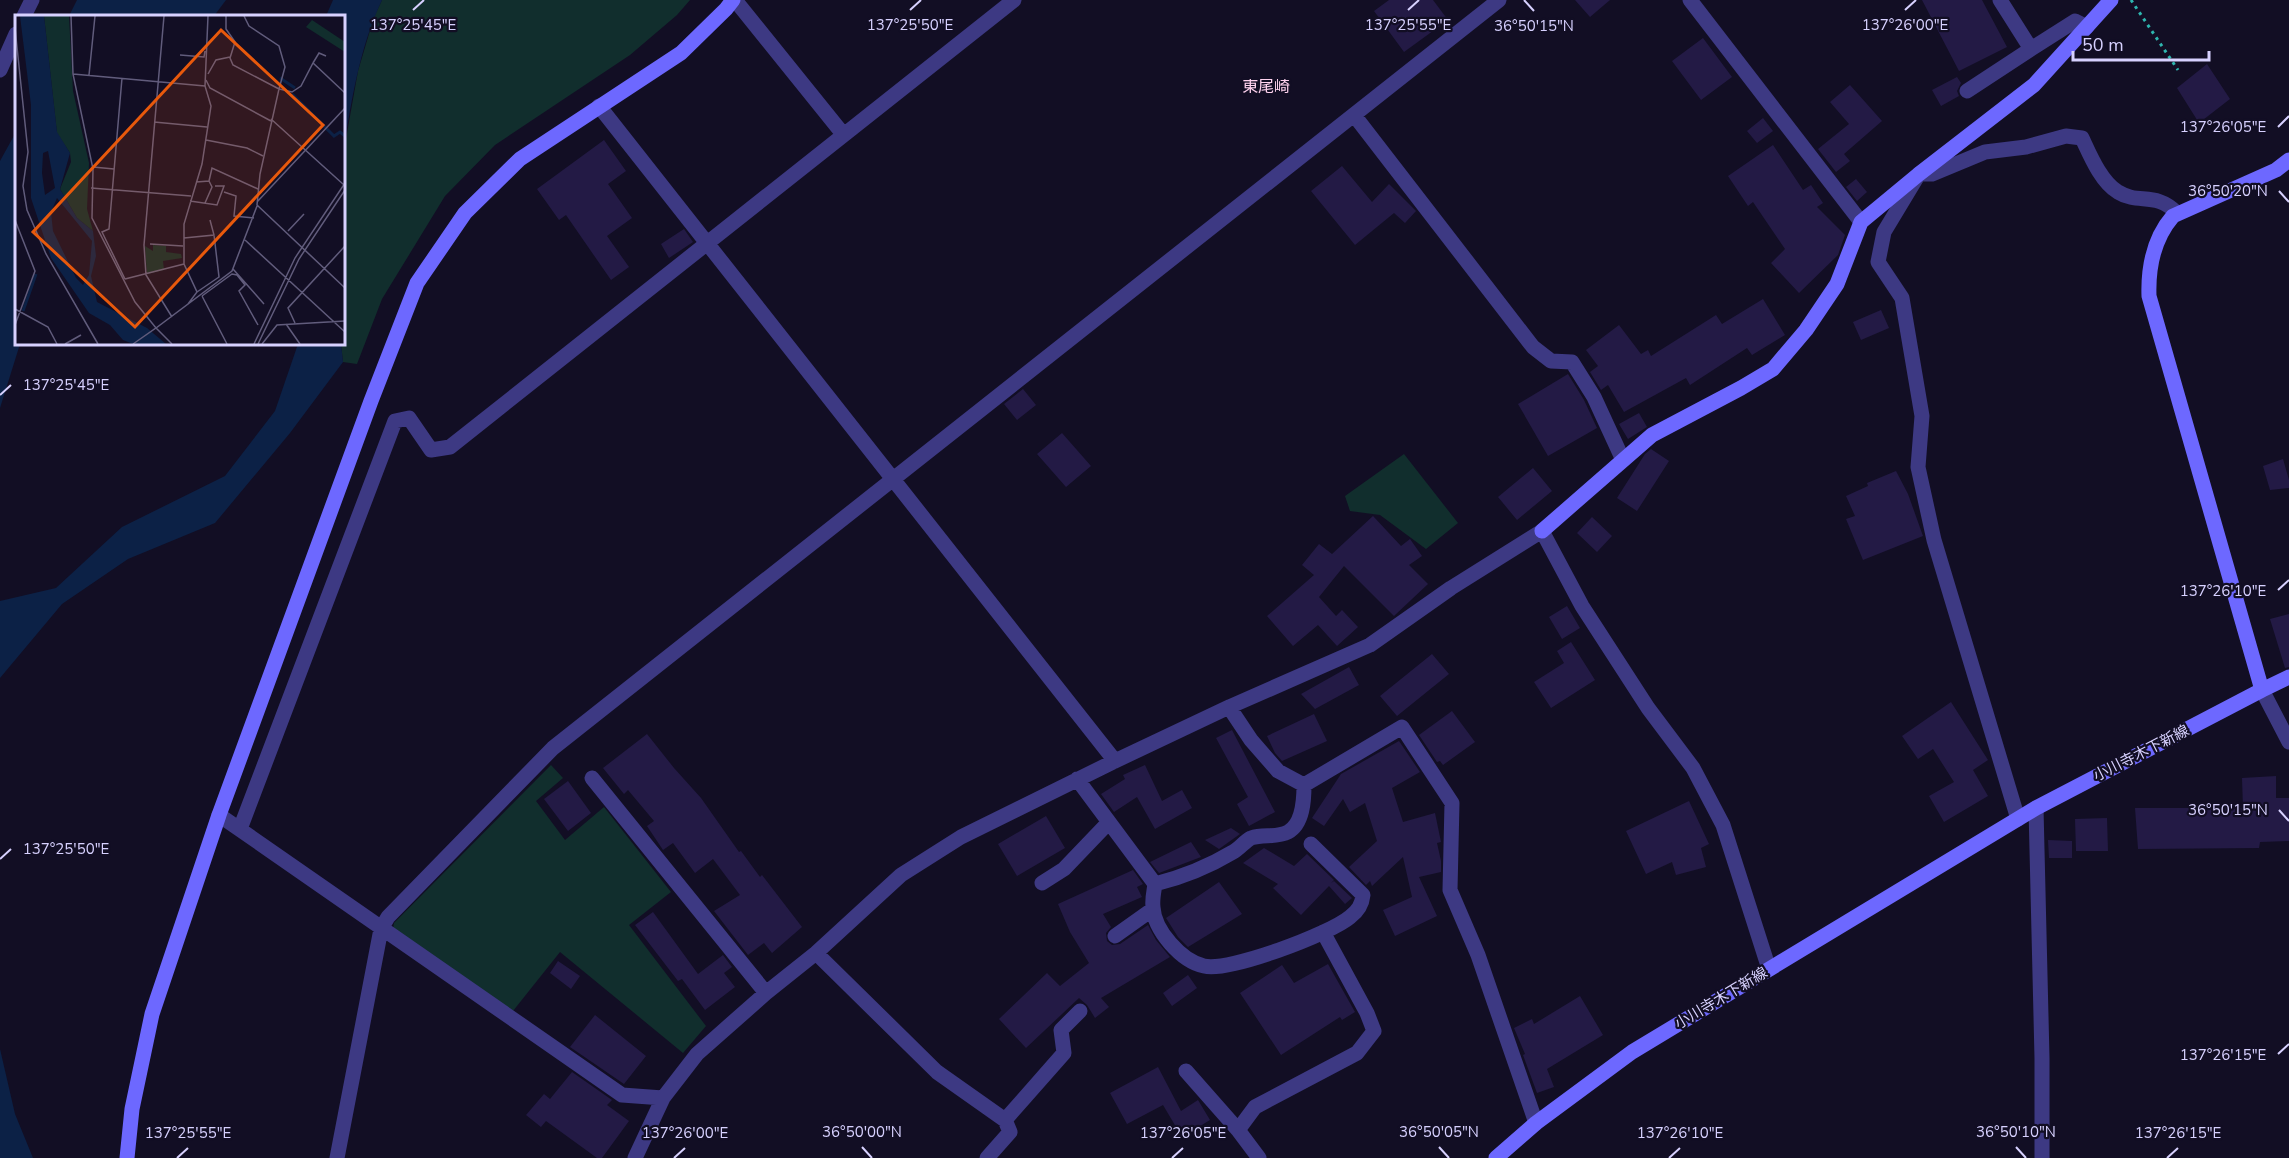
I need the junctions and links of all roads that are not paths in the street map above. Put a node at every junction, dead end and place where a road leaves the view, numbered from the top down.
1 (32, 0) edge
2 (734, 0) edge
3 (1014, 0) edge
4 (1499, 0) edge
5 (1690, 0) edge
6 (2000, 0) edge
7 (2111, 0) edge
8 (24, 15) edge
9 (2087, 27) junction
10 (15, 36) edge
11 (2031, 49) junction
12 (0, 70) edge
13 (1967, 91) dead end
14 (599, 106) junction
15 (1354, 115) junction
16 (843, 134) junction
17 (2289, 160) edge
18 (1919, 174) junction
19 (2177, 213) junction
20 (1861, 222) junction
21 (707, 244) junction
22 (1623, 460) junction
23 (893, 481) junction
24 (1542, 531) junction
25 (2289, 677) edge
26 (2262, 690) junction
27 (1228, 707) junction
28 (2289, 742) edge
29 (1115, 761) junction
30 (592, 778) dead end
31 (1077, 780) junction
32 (1304, 786) junction
33 (2036, 808) junction
34 (219, 814) junction
35 (2018, 819) junction
36 (1109, 822) junction
37 (240, 829) junction
38 (1311, 844) dead end
39 (1042, 883) dead end
40 (1155, 884) junction
41 (1153, 909) junction
42 (381, 929) junction
43 (1323, 932) junction
44 (1115, 936) dead end
45 (816, 953) junction
46 (1769, 969) junction
47 (766, 993) junction
48 (1080, 1011) dead end
49 (1186, 1071) dead end
50 (663, 1098) junction
51 (1005, 1120) junction
52 (1536, 1123) junction
53 (1238, 1130) junction
54 (127, 1158) edge
55 (337, 1158) edge
56 (635, 1158) edge
57 (987, 1158) edge
58 (1259, 1158) edge
59 (1496, 1158) edge
60 (2042, 1158) edge

1 - 8 street
2 - 14 street
2 - 16 street
3 - 16 street
4 - 15 street
5 - 20 street
6 - 11 street
7 - 9 street
9 - 11 street
9 - 18 street
10 - 12 street
11 - 13 street
14 - 21 street
14 - 34 street
15 - 22 street
15 - 23 street
16 - 21 street
17 - 19 street
18 - 19 street
18 - 20 street
18 - 35 street
19 - 26 street
20 - 22 street
21 - 23 street
21 - 37 street
22 - 24 street
23 - 29 street
23 - 42 street
24 - 27 street
24 - 46 street
25 - 26 street, 小川寺木下新線
26 - 28 street
26 - 33 street, 小川寺木下新線
27 - 29 street
27 - 32 street
29 - 31 street
30 - 47 street
31 - 36 street
31 - 45 street
32 - 40 street
32 - 52 street
33 - 35 street, 小川寺木下新線
33 - 60 street
34 - 37 street
34 - 54 street
35 - 46 street, 小川寺木下新線
36 - 39 street
36 - 40 street
37 - 42 street
38 - 43 street
40 - 41 street
41 - 43 street
41 - 44 street
42 - 50 street
42 - 55 street
43 - 53 street
45 - 47 street
45 - 51 street
46 - 52 street, 小川寺木下新線
47 - 50 street
48 - 51 street
49 - 53 street
50 - 56 street
51 - 57 street
52 - 59 street, 小川寺木下新線
53 - 58 street

